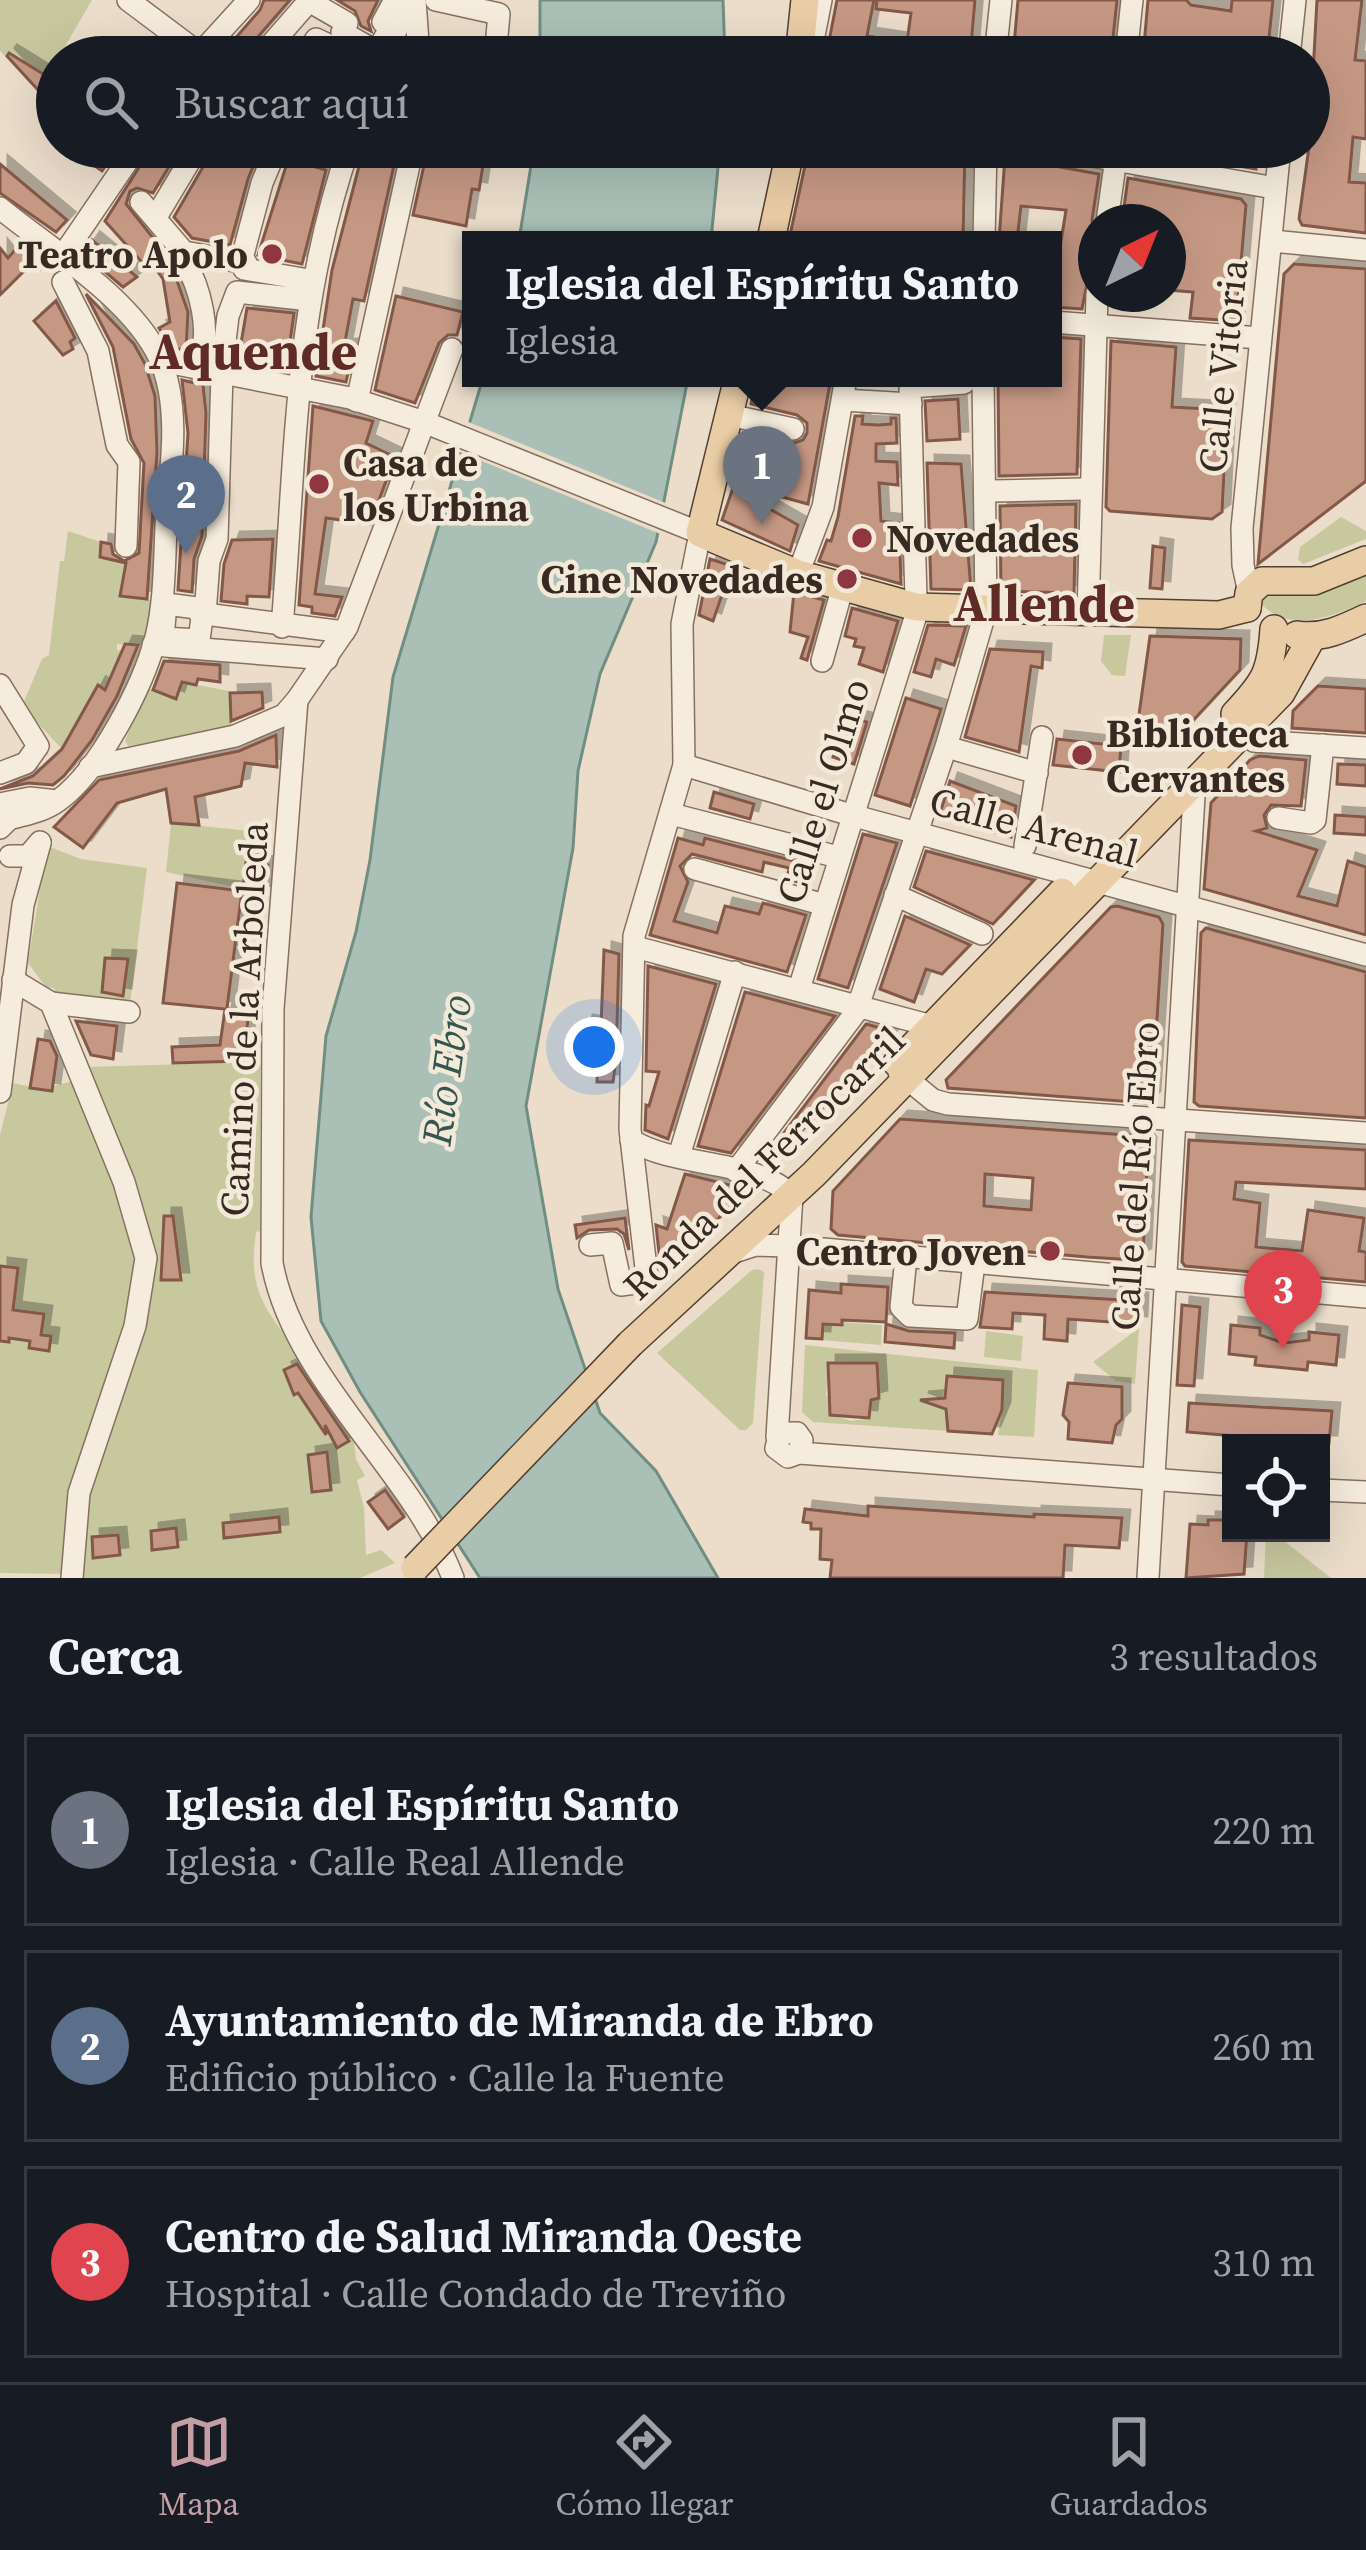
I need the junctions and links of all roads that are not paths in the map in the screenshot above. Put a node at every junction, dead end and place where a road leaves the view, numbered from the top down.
1 (128, 0) edge
2 (249, 0) edge
3 (395, 0) edge
4 (414, 0) edge
5 (436, 0) edge
6 (805, 0) edge
7 (821, 0) edge
8 (1001, 0) edge
9 (1132, 0) edge
10 (1295, 0) edge
11 (174, 36) edge
12 (218, 36) edge
13 (278, 36) edge
14 (350, 36) edge
15 (386, 36) edge
16 (394, 36) edge
17 (417, 36) edge
18 (497, 36) edge
19 (801, 36) edge
20 (814, 36) edge
21 (997, 36) edge
22 (1128, 36) edge
23 (1291, 36) edge
24 (120, 168) edge
25 (182, 168) edge
26 (268, 168) edge
27 (340, 168) edge
28 (408, 168) edge
29 (786, 168) edge
30 (986, 168) edge
31 (1114, 168) edge
32 (1181, 168) edge
33 (1277, 168) edge
34 (1275, 188) junction
35 (1109, 204) edge
36 (0, 208) edge
37 (773, 231) edge
38 (984, 231) edge
39 (1272, 241) junction
40 (1366, 250) edge
41 (54, 251) junction
42 (188, 256) junction
43 (242, 262) junction
44 (63, 282) dead end
45 (1094, 312) edge
46 (1062, 323) edge
47 (1093, 325) junction
48 (1260, 338) junction
49 (452, 349) dead end
50 (161, 362) junction
51 (215, 370) junction
52 (297, 387) junction
53 (736, 387) edge
54 (910, 387) edge
55 (973, 387) edge
56 (845, 389) edge
57 (357, 401) junction
58 (911, 404) junction
59 (729, 415) junction
60 (424, 422) junction
61 (793, 429) dead end
62 (1082, 489) dead end
63 (993, 491) dead end
64 (700, 533) junction
65 (126, 546) dead end
66 (1366, 560) edge
67 (798, 574) junction
68 (841, 593) dead end
69 (1248, 601) junction
70 (986, 610) junction
71 (202, 613) junction
72 (1088, 614) junction
73 (1366, 618) edge
74 (282, 626) junction
75 (1274, 629) junction
76 (344, 632) junction
77 (1312, 637) junction
78 (158, 639) junction
79 (327, 659) junction
80 (822, 662) dead end
81 (0, 685) edge
82 (297, 700) junction
83 (1042, 737) dead end
84 (107, 742) junction
85 (1255, 742) dead end
86 (1323, 746) junction
87 (1366, 748) edge
88 (957, 750) dead end
89 (123, 760) junction
90 (684, 765) junction
91 (90, 767) junction
92 (0, 773) edge
93 (1037, 773) junction
94 (1195, 779) junction
95 (850, 815) junction
96 (679, 816) dead end
97 (1278, 818) dead end
98 (16, 824) edge
99 (916, 833) junction
100 (1025, 846) dead end
101 (3, 849) edge
102 (838, 857) junction
103 (695, 869) dead end
104 (1088, 878) junction
105 (25, 893) junction
106 (896, 895) junction
107 (825, 905) junction
108 (1188, 905) junction
109 (982, 934) dead end
110 (634, 947) junction
111 (1366, 955) edge
112 (735, 972) junction
113 (13, 980) junction
114 (799, 989) junction
115 (51, 1003) junction
116 (859, 1004) junction
117 (128, 1012) dead end
118 (932, 1026) junction
119 (901, 1073) junction
120 (0, 1092) edge
121 (1174, 1120) junction
122 (1366, 1133) edge
123 (631, 1140) junction
124 (679, 1156) junction
125 (736, 1171) junction
126 (786, 1190) junction
127 (590, 1245) dead end
128 (789, 1246) junction
129 (731, 1253) junction
130 (906, 1257) junction
131 (974, 1262) junction
132 (1163, 1277) junction
133 (1366, 1297) edge
134 (630, 1344) junction
135 (1153, 1479) junction
136 (1222, 1484) edge
137 (1330, 1490) edge
138 (1366, 1492) edge
139 (409, 1575) edge
140 (71, 1578) edge
141 (453, 1578) edge
142 (1148, 1578) edge

1 - 11 street
2 - 12 street
3 - 15 street
4 - 16 street
4 - 17 street
5 - 18 street
6 - 19 main road
7 - 20 street
8 - 21 street
9 - 22 street
10 - 23 street
13 - 14 street
24 - 41 street
25 - 42 street
26 - 43 street
27 - 52 street
28 - 57 street
29 - 37 main road
30 - 38 street
31 - 35 street
32 - 34 street
33 - 34 street, Calle Vitoria
34 - 39 street, Calle Vitoria
36 - 41 street
39 - 40 street
39 - 48 street, Calle Vitoria
41 - 50 street
42 - 43 street
42 - 51 street
43 - 51 street
44 - 65 street
45 - 47 street
46 - 47 street
47 - 48 street
47 - 72 street
48 - 69 street, Calle Vitoria
49 - 60 street
50 - 51 street
50 - 78 street
51 - 52 street
51 - 71 street
52 - 57 street
52 - 74 street
53 - 59 main road
54 - 58 street
55 - 70 street
56 - 58 street
56 - 67 street
57 - 60 street
58 - 95 street, Calle el Olmo
59 - 61 street
59 - 64 main road
60 - 64 street
60 - 76 street
62 - 63 street
64 - 67 main road
64 - 90 street
66 - 69 main road
67 - 70 main road
68 - 80 street
69 - 72 main road
69 - 75 main road
70 - 72 main road
70 - 99 street
71 - 74 street
71 - 78 street
71 - 78 street
73 - 77 main road
74 - 76 street
75 - 77 main road
75 - 104 main road, Ronda del Ferrocarril
76 - 79 street
77 - 94 main road, Ronda del Ferrocarril
78 - 79 street
78 - 84 street
79 - 82 street
81 - 92 street
82 - 89 street
82 - 141 street, Camino de la Arboleda
83 - 93 street
84 - 89 street
84 - 91 street
85 - 86 street
86 - 87 street
86 - 97 street
88 - 93 street
89 - 91 street
90 - 95 street, Calle Arenal
90 - 110 street
91 - 98 street
93 - 100 street
94 - 104 main road, Ronda del Ferrocarril
94 - 108 street, Calle del Río Ebro
95 - 99 street, Calle Arenal
95 - 102 street, Calle el Olmo
96 - 102 street
98 - 101 street
98 - 105 street
99 - 104 street, Calle Arenal
99 - 106 street
101 - 105 street
102 - 107 street, Calle el Olmo
103 - 107 street
104 - 108 street, Calle Arenal
104 - 118 main road, Ronda del Ferrocarril
104 - 119 main road, Ronda del Ferrocarril
105 - 113 street
106 - 109 street
106 - 116 street
107 - 114 street, Calle el Olmo
108 - 111 street, Calle Arenal
108 - 121 street, Calle del Río Ebro
110 - 112 street
110 - 123 street
112 - 114 street
112 - 124 street
113 - 115 street
113 - 120 street
114 - 116 street
115 - 117 street
115 - 140 street
116 - 118 street
116 - 125 street
118 - 119 main road, Ronda del Ferrocarril
119 - 121 street
119 - 126 main road, Ronda del Ferrocarril
121 - 122 street
121 - 132 street, Calle del Río Ebro
123 - 124 street
123 - 127 street
124 - 125 street
125 - 126 street
126 - 128 street
126 - 129 main road, Ronda del Ferrocarril
126 - 134 main road, Ronda del Ferrocarril
128 - 129 street
128 - 130 street
128 - 135 street
129 - 134 main road, Ronda del Ferrocarril
130 - 131 street
130 - 131 street
131 - 132 street
132 - 133 street
132 - 135 street, Calle del Río Ebro
134 - 139 main road, bridge
135 - 136 street
135 - 142 street, Calle del Río Ebro
137 - 138 street

